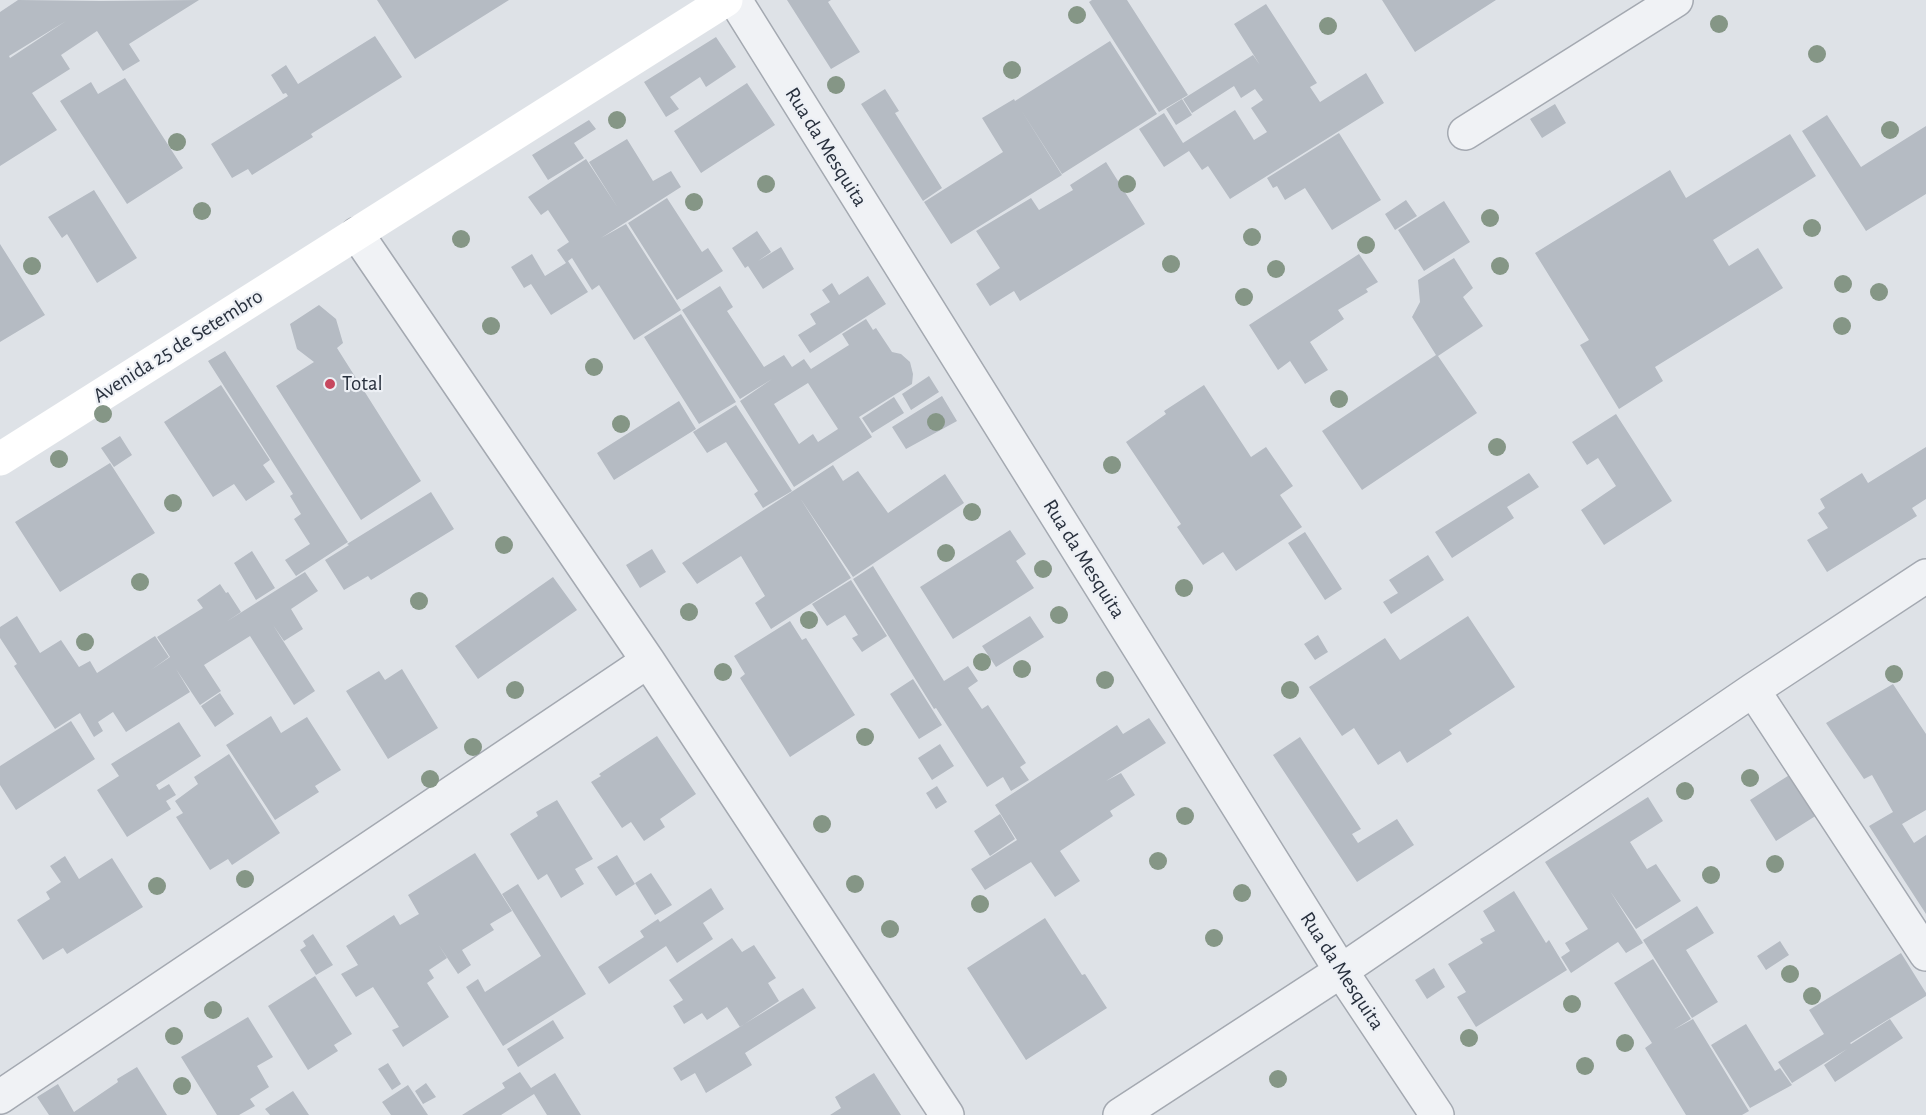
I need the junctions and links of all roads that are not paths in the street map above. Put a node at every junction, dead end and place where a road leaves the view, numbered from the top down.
1 (726, 0) edge
2 (735, 0) edge
3 (1676, 0) edge
4 (1465, 133) dead end
5 (357, 234) junction
6 (0, 459) edge
7 (1926, 576) edge
8 (648, 661) junction
9 (1753, 690) junction
10 (1926, 954) edge
11 (1341, 971) junction
12 (0, 1097) edge
13 (947, 1115) edge
14 (1120, 1115) edge
15 (1437, 1115) edge

1 - 5 street, Avenida 25 de Setembro
2 - 11 street, Rua da Mesquita
3 - 4 street
5 - 6 street, Avenida 25 de Setembro
5 - 8 street
7 - 9 street
8 - 12 street
8 - 13 street
9 - 10 street
9 - 11 street
11 - 14 street
11 - 15 street, Rua da Mesquita

